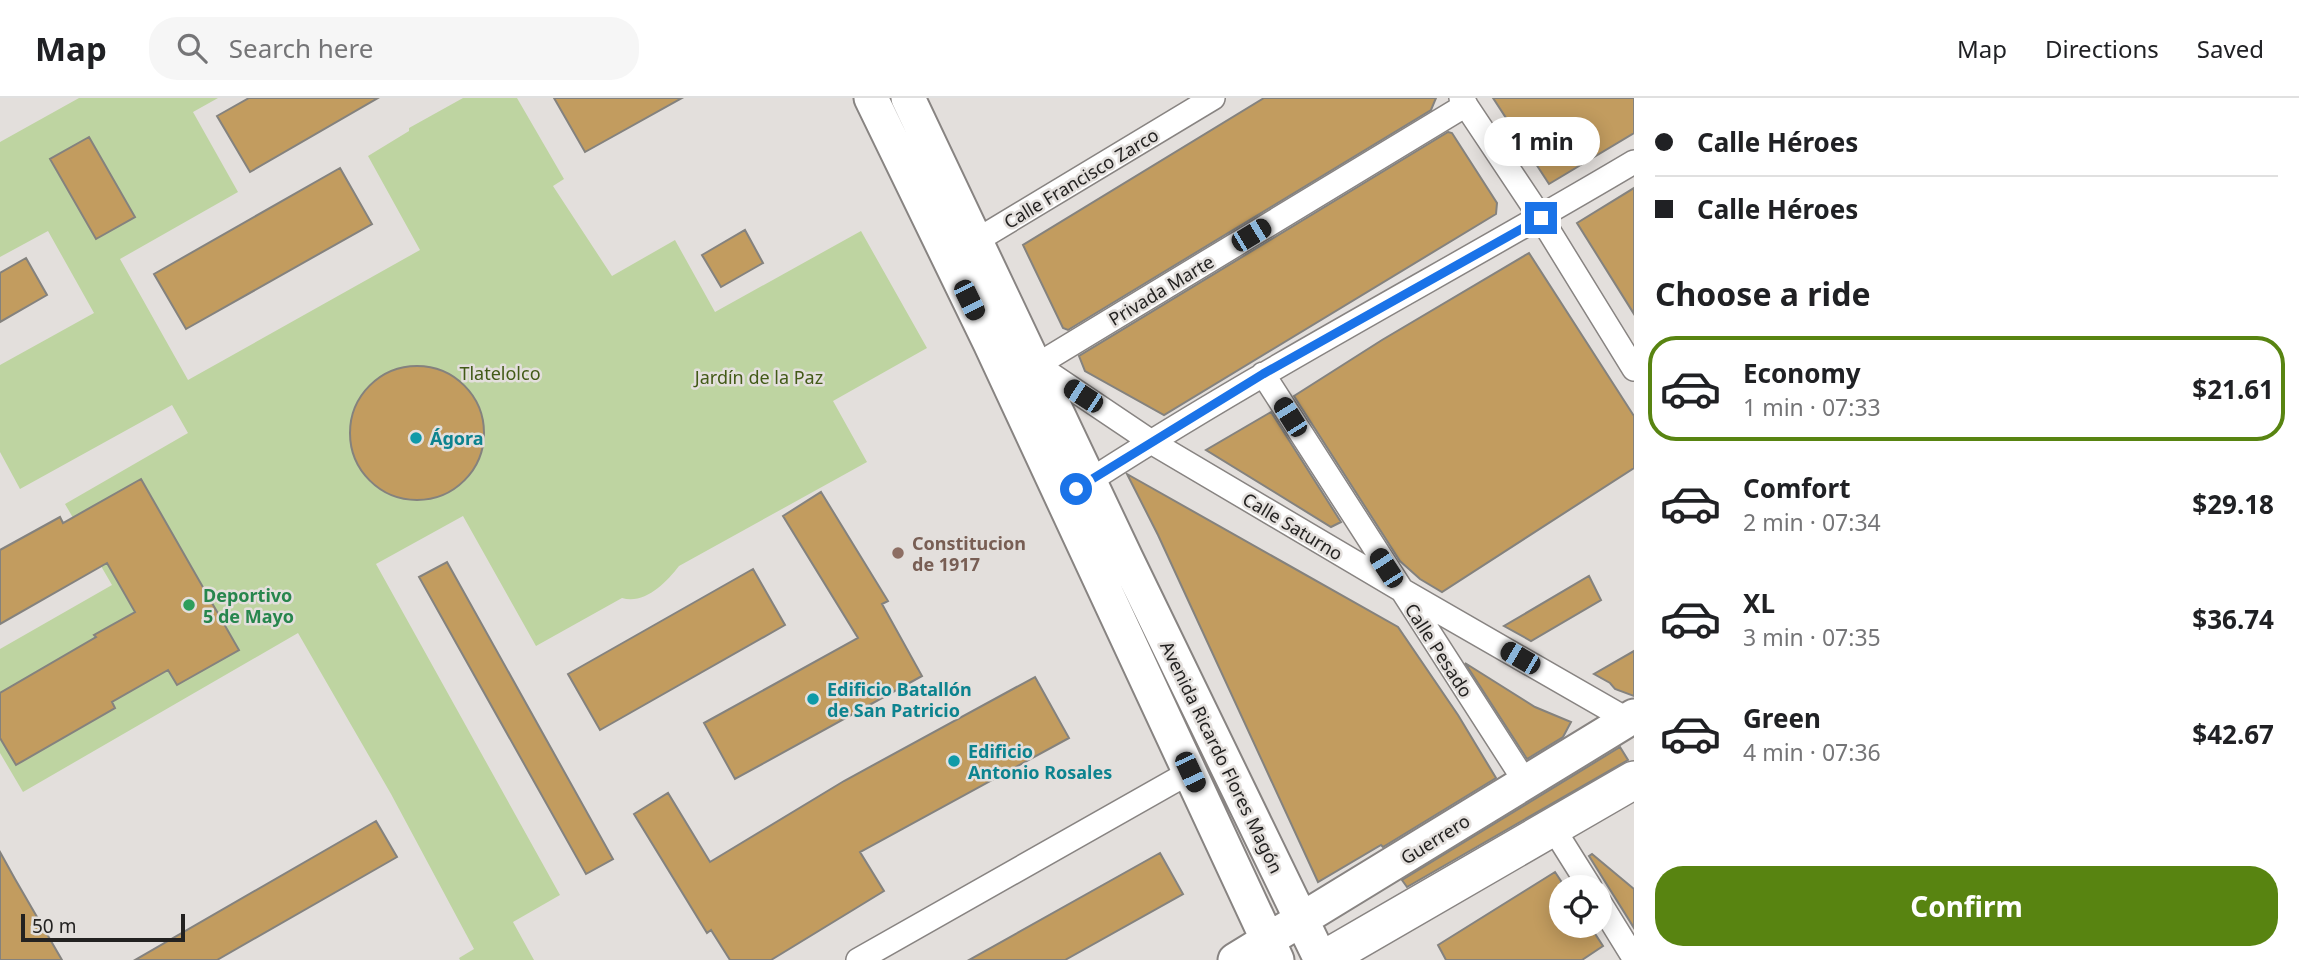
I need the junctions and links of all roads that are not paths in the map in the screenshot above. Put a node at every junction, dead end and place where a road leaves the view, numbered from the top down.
1 (871, 98) edge
2 (908, 98) edge
3 (1213, 98) edge
4 (1463, 102) edge
5 (1634, 162) edge
6 (1541, 218) junction
7 (977, 240) junction
8 (949, 258) junction
9 (1037, 365) junction
10 (1634, 369) edge
11 (1263, 374) junction
12 (1153, 443) junction
13 (1076, 489) junction
14 (1400, 589) junction
15 (1631, 718) edge
16 (1190, 772) junction
17 (1634, 780) edge
18 (1525, 783) junction
19 (1553, 828) junction
20 (1272, 860) junction
21 (1235, 869) junction
22 (1582, 875) edge
23 (1302, 921) junction
24 (1612, 922) edge
25 (1272, 951) edge
26 (1634, 958) edge
27 (858, 960) edge
28 (1236, 960) edge
29 (1322, 960) edge

1 - 8 main road, Avenida Ricardo Flores Magón
2 - 7 main road, Avenida Ricardo Flores Magón
3 - 7 street, Calle Francisco Zarco
4 - 6 street
4 - 9 street, Privada Marte
5 - 6 street
6 - 10 street
6 - 11 street
7 - 8 street, Calle Francisco Zarco
7 - 9 main road, Avenida Ricardo Flores Magón
8 - 13 main road, Avenida Ricardo Flores Magón
9 - 12 street, Calle Saturno
9 - 13 main road, Avenida Ricardo Flores Magón
11 - 12 street
11 - 14 street, Calle Pesado
12 - 13 street
12 - 14 street, Calle Saturno
13 - 16 main road, Avenida Ricardo Flores Magón
13 - 20 main road, Avenida Ricardo Flores Magón
14 - 15 street, Calle Saturno
14 - 18 street, Calle Pesado
15 - 18 main road, Guerrero
16 - 21 main road, Avenida Ricardo Flores Magón
16 - 27 street
17 - 19 main road
18 - 23 main road, Guerrero
19 - 22 street
19 - 29 main road
20 - 21 main road
20 - 23 main road, Avenida Ricardo Flores Magón
21 - 25 main road, Avenida Ricardo Flores Magón
23 - 25 main road, Guerrero
23 - 29 main road, Avenida Ricardo Flores Magón
24 - 26 street
25 - 28 main road, Guerrero

